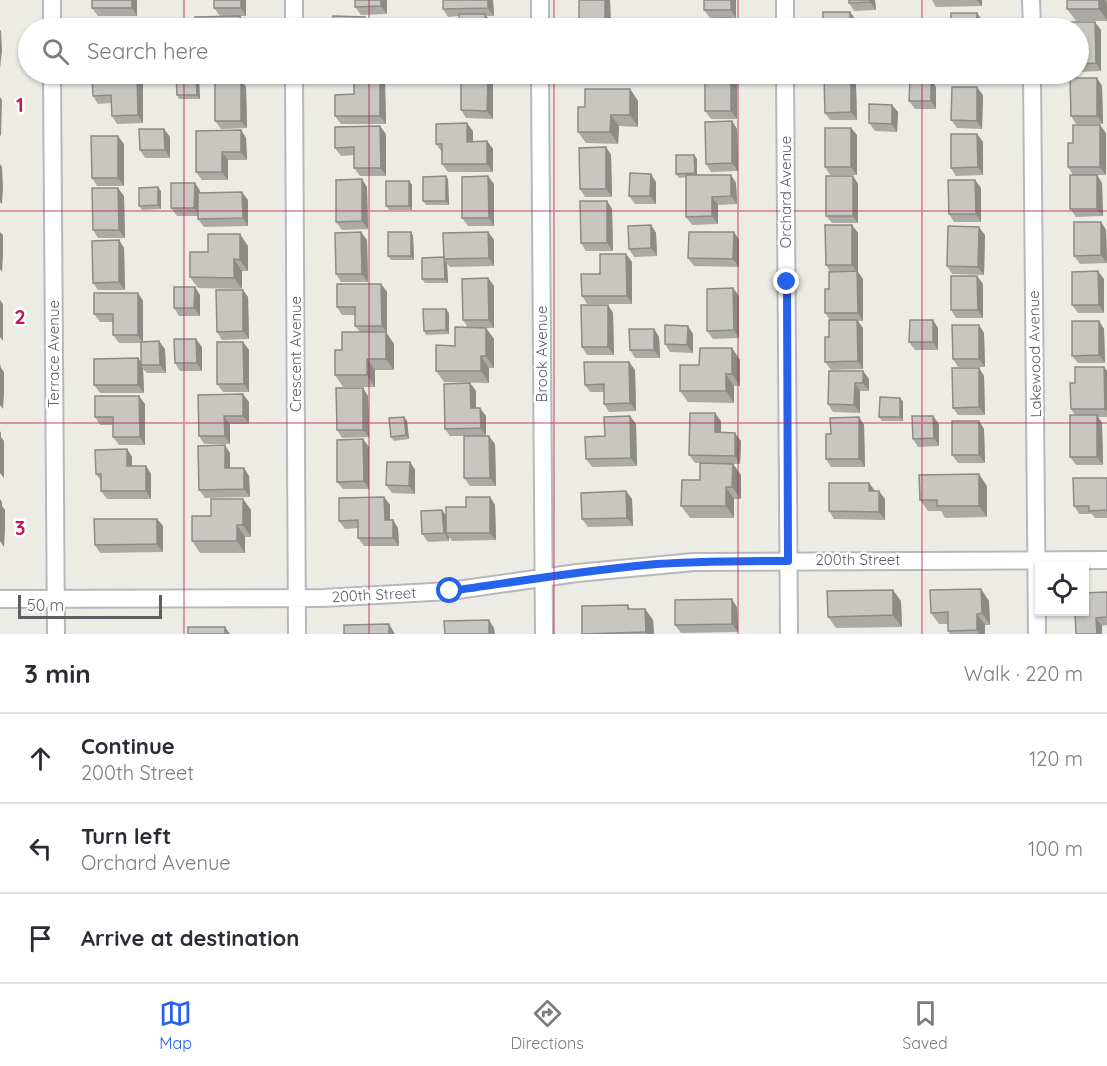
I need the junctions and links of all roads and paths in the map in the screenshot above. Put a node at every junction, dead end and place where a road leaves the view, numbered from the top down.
1 (52, 0) edge
2 (294, 0) edge
3 (540, 0) edge
4 (785, 0) edge
5 (1031, 0) edge
6 (52, 18) edge
7 (294, 18) edge
8 (540, 18) edge
9 (785, 18) edge
10 (1032, 18) edge
11 (52, 84) edge
12 (294, 84) edge
13 (540, 84) edge
14 (785, 84) edge
15 (1032, 84) edge
16 (1036, 560) junction
17 (1107, 560) edge
18 (788, 561) junction
19 (544, 578) junction
20 (56, 598) junction
21 (0, 599) edge
22 (297, 599) junction
23 (56, 634) edge
24 (297, 634) edge
25 (544, 634) edge
26 (789, 634) edge
27 (1037, 634) edge

1 - 6 street
2 - 7 street
3 - 8 street
4 - 9 street
5 - 10 street
11 - 20 street, Terrace Avenue
12 - 22 street, Crescent Avenue
13 - 19 street, Brook Avenue
14 - 18 street, Orchard Avenue
15 - 16 street, Lakewood Avenue
16 - 17 street, 200th Street
16 - 18 street, 200th Street
16 - 27 street, Lakewood Avenue
18 - 19 street, 200th Street
18 - 26 street, Orchard Avenue
19 - 22 street, 200th Street
19 - 25 street, Brook Avenue
20 - 21 street, 200th Street
20 - 22 street, 200th Street
20 - 23 street, Terrace Avenue
22 - 24 street, Crescent Avenue

